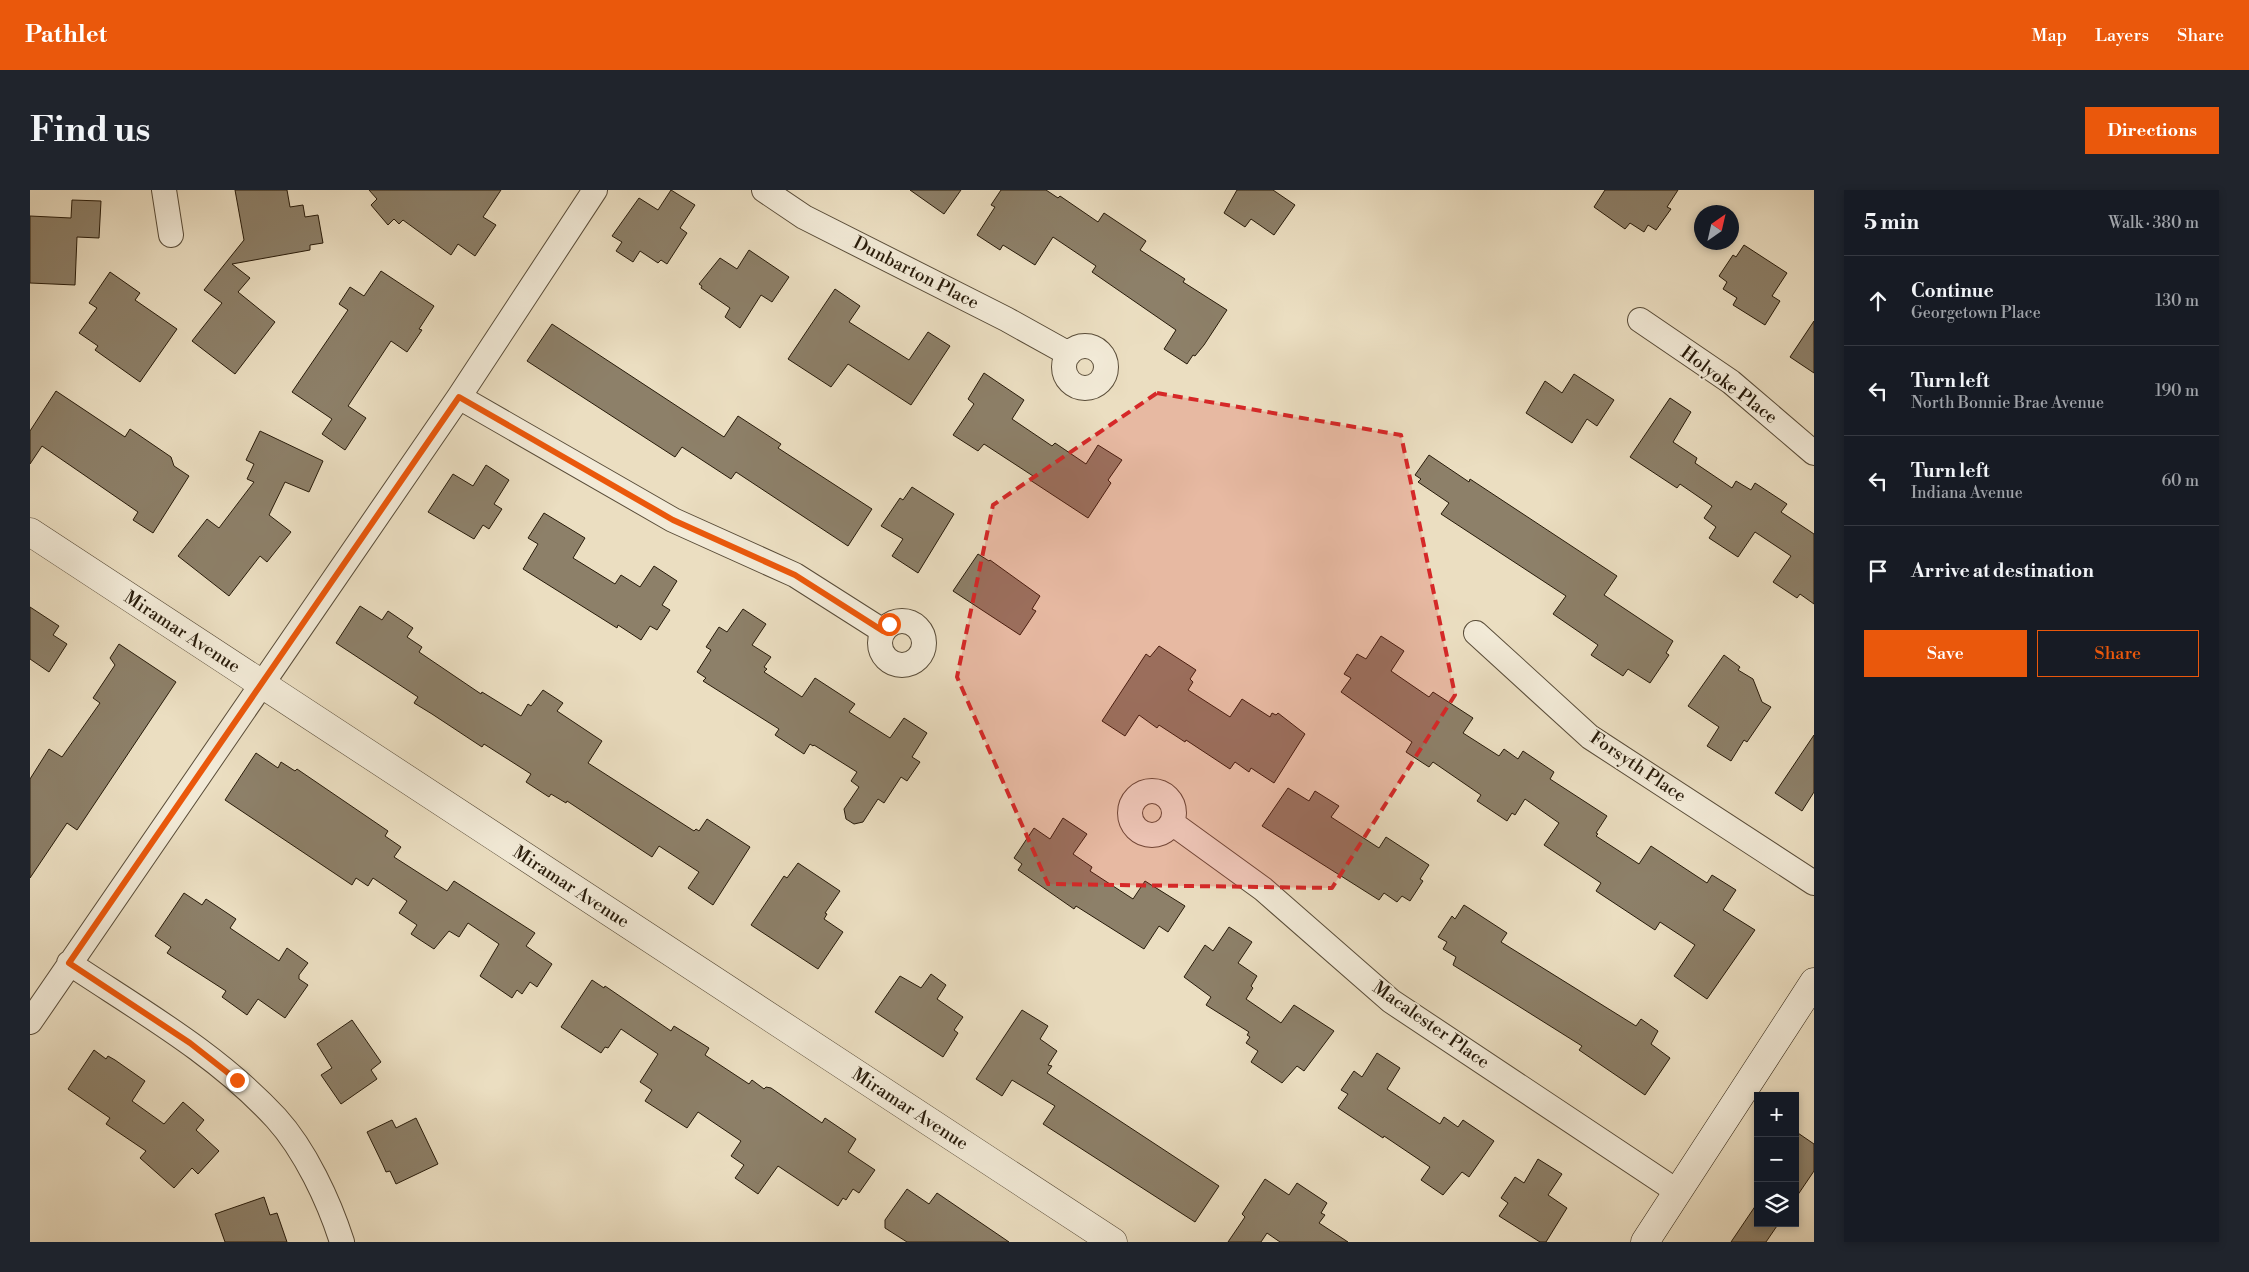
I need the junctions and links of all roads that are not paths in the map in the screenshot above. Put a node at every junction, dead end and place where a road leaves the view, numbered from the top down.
1 (164, 190) edge
2 (764, 190) edge
3 (593, 191) edge
4 (171, 235) dead end
5 (1640, 320) dead end
6 (1069, 354) dead end
7 (459, 397) junction
8 (1814, 453) edge
9 (30, 532) edge
10 (883, 631) dead end
11 (1476, 633) dead end
12 (260, 684) junction
13 (1172, 823) dead end
14 (1814, 883) edge
15 (69, 963) junction
16 (1814, 982) edge
17 (30, 1022) edge
18 (1678, 1192) junction
19 (342, 1242) edge
20 (1112, 1242) edge
21 (1645, 1242) edge

1 - 4 street
2 - 6 street, Dunbarton Place
3 - 7 street
5 - 8 street, Holyoke Place
7 - 10 street
7 - 12 street
9 - 12 street, Miramar Avenue
11 - 14 street, Forsyth Place
12 - 15 street
12 - 20 street, Miramar Avenue
13 - 18 street, Macalester Place
15 - 17 street
15 - 19 street
16 - 18 street
18 - 21 street

